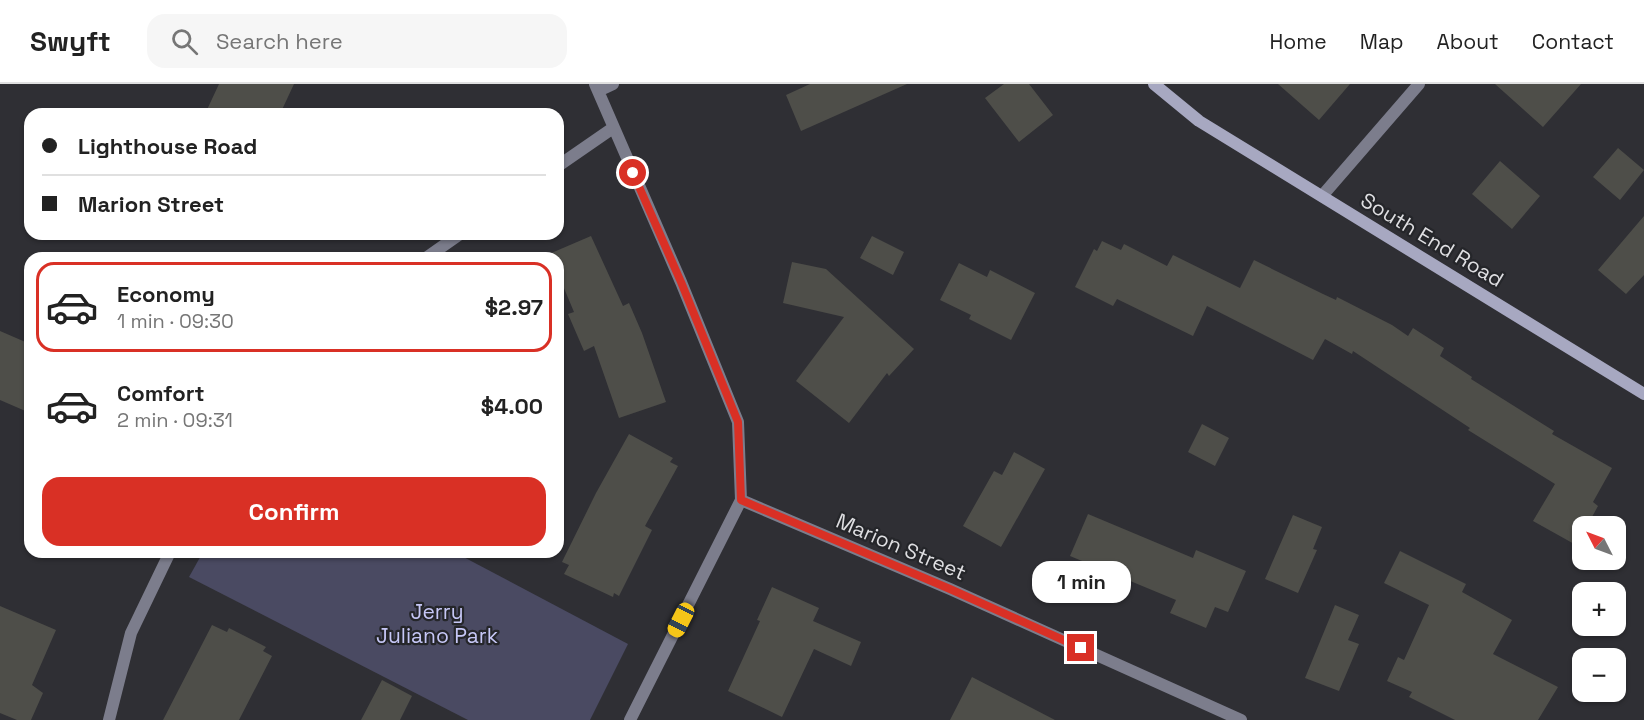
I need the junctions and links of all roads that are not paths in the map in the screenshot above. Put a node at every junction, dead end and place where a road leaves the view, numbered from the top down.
1 (613, 84) edge
2 (1154, 84) edge
3 (1419, 84) edge
4 (596, 87) edge
5 (614, 128) junction
6 (564, 162) edge
7 (1322, 196) junction
8 (452, 240) edge
9 (434, 252) edge
10 (1644, 394) edge
11 (741, 500) junction
12 (167, 558) edge
13 (1236, 719) edge
14 (109, 720) edge
15 (630, 720) edge

1 - 4 street
2 - 7 main road, South End Road
3 - 7 street
4 - 5 street
5 - 6 street
5 - 11 street
7 - 10 main road, South End Road
8 - 9 street
11 - 13 street, Marion Street
11 - 15 street
12 - 14 street

